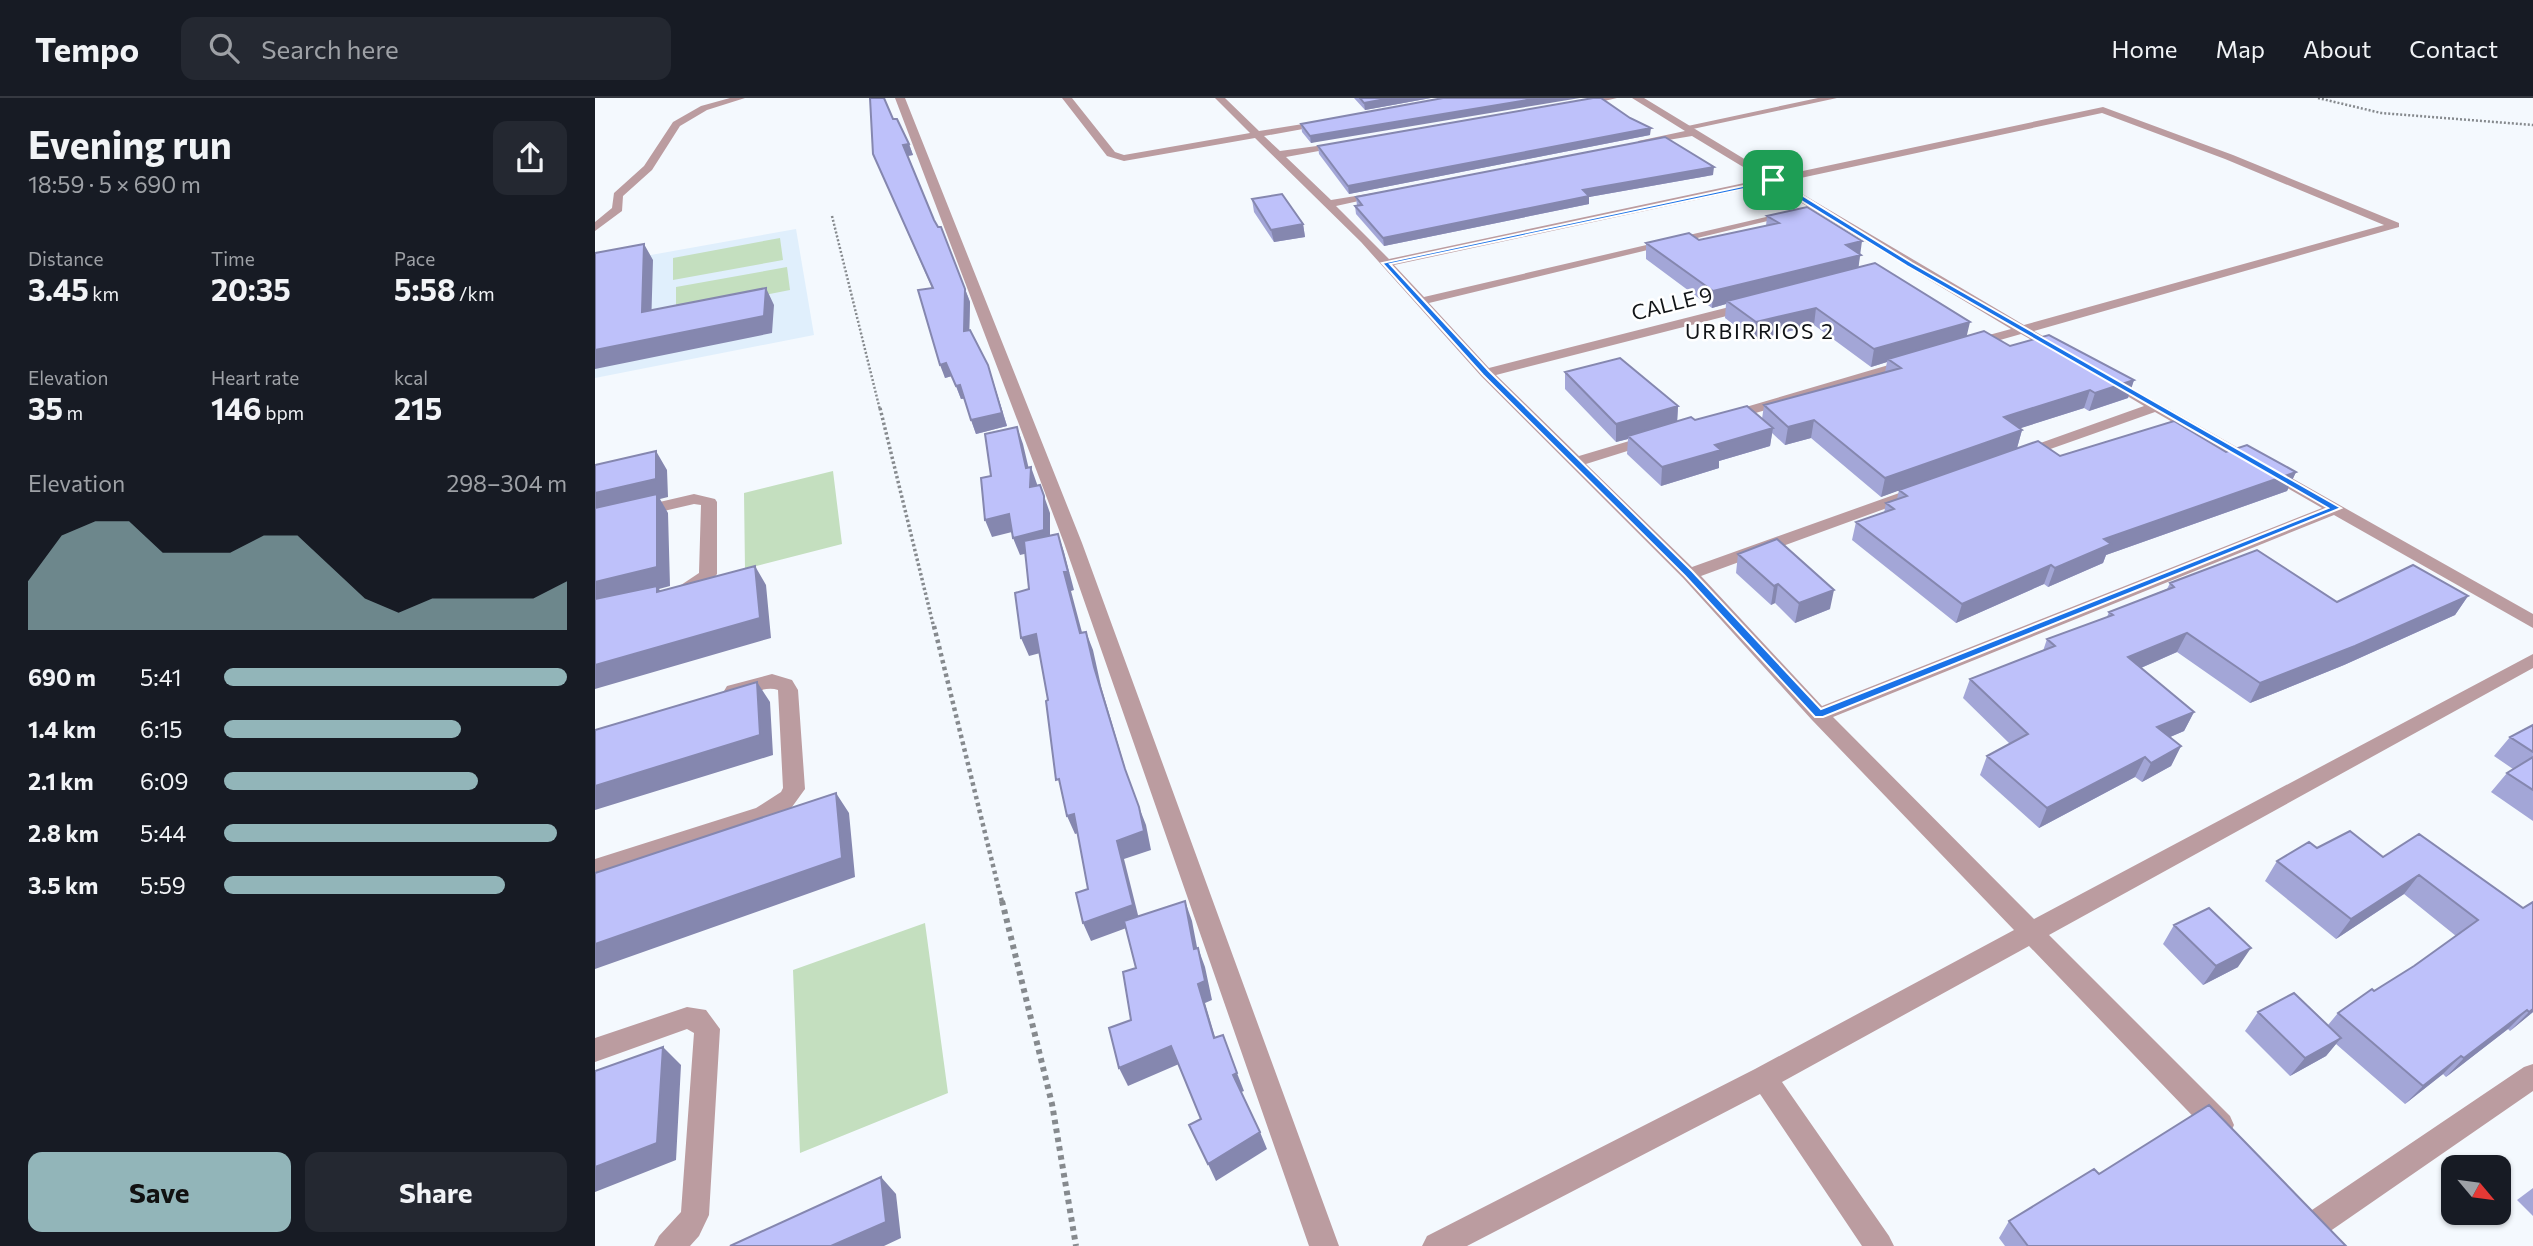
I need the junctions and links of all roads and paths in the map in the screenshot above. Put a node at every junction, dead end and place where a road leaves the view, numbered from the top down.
1 (740, 98) edge
2 (900, 98) edge
3 (1067, 98) edge
4 (1612, 98) edge
5 (1637, 98) edge
6 (1832, 98) edge
7 (2318, 98) edge
8 (1226, 99) edge
9 (1572, 105) edge
10 (1339, 120) edge
11 (2533, 125) edge
12 (1692, 130) junction
13 (1257, 134) junction
14 (1358, 141) edge
15 (1628, 146) edge
16 (1278, 155) junction
17 (1773, 180) junction
18 (1396, 190) edge
19 (1328, 204) junction
20 (1815, 206) junction
21 (832, 216) dead end
22 (595, 228) edge
23 (1385, 263) junction
24 (1422, 301) junction
25 (1764, 302) edge
26 (2021, 329) junction
27 (1955, 349) edge
28 (2066, 355) edge
29 (1929, 357) edge
30 (2089, 368) edge
31 (1486, 373) junction
32 (2157, 407) junction
33 (1706, 423) edge
34 (1667, 435) edge
35 (1575, 462) junction
36 (2001, 462) edge
37 (1936, 485) edge
38 (2336, 508) junction
39 (595, 523) edge
40 (1689, 573) junction
41 (669, 594) edge
42 (2533, 622) edge
43 (2533, 660) edge
44 (713, 697) edge
45 (1819, 715) junction
46 (595, 868) edge
47 (2030, 931) junction
48 (595, 1050) edge
49 (2533, 1076) edge
50 (1764, 1078) junction
51 (2230, 1136) edge
52 (2318, 1225) edge
53 (669, 1246) edge
54 (1076, 1246) edge
55 (1324, 1246) edge
56 (1437, 1246) edge
57 (1879, 1246) edge

1 - 22 street
2 - 55 street
3 - 13 street
4 - 9 street
5 - 12 street
6 - 12 street
7 - 11 path
8 - 13 street
10 - 13 street
12 - 15 street
12 - 17 street
13 - 16 street
14 - 16 street
16 - 19 street
17 - 20 street
17 - 23 street
17 - 26 street
18 - 19 street
19 - 23 street
20 - 24 street
20 - 26 street
21 - 54 path
23 - 24 street
24 - 31 street
25 - 31 street, CALLE 9
26 - 27 street
26 - 28 street
29 - 33 street
30 - 32 street
31 - 35 street
32 - 36 street
32 - 38 street
34 - 35 street
35 - 40 street
37 - 40 street
38 - 42 street
38 - 45 street
39 - 41 street
40 - 45 street
43 - 47 street
44 - 46 street
45 - 47 street
47 - 50 street
47 - 51 street
48 - 53 street
49 - 52 street
50 - 56 street
50 - 57 street

